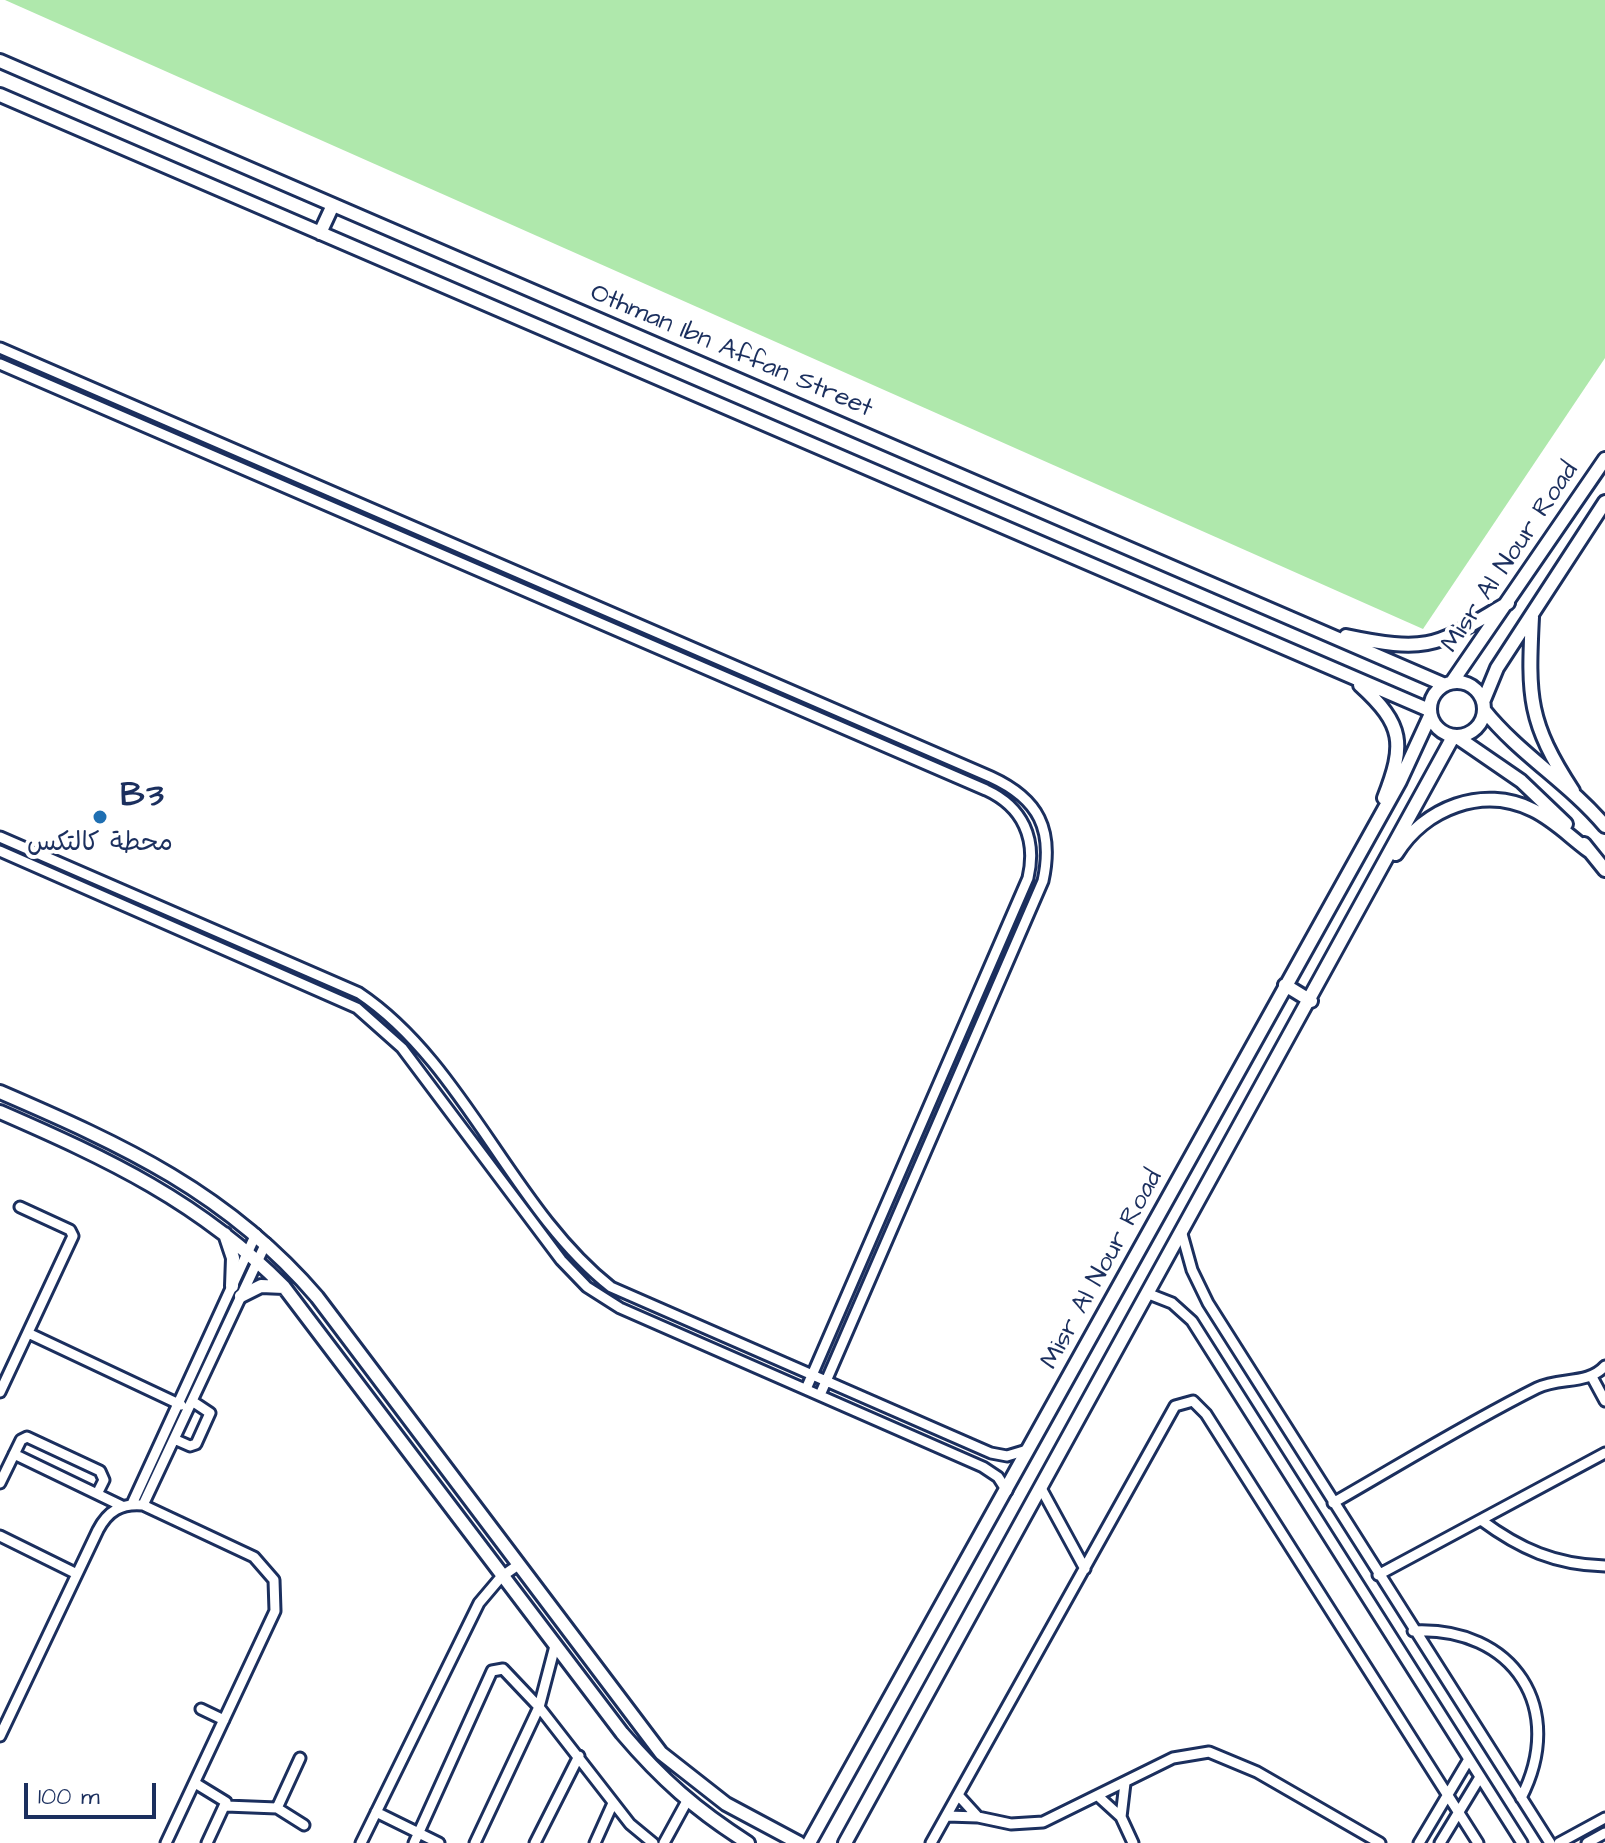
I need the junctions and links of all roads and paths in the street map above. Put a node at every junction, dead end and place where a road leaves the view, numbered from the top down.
1 (0, 61) edge
2 (0, 95) edge
3 (333, 205) junction
4 (320, 233) junction
5 (0, 348) edge
6 (0, 364) edge
7 (1605, 459) edge
8 (1605, 502) edge
9 (1511, 602) junction
10 (1532, 616) junction
11 (1318, 629) junction
12 (1352, 677) junction
13 (1449, 684) junction
14 (1484, 706) junction
15 (1430, 713) junction
16 (1455, 737) junction
17 (1573, 791) junction
18 (1605, 826) edge
19 (1369, 835) junction
20 (0, 837) edge
21 (0, 851) edge
22 (1589, 851) junction
23 (1605, 870) edge
24 (1373, 880) junction
25 (1285, 985) junction
26 (1311, 1001) junction
27 (0, 1092) edge
28 (0, 1112) edge
29 (20, 1207) dead end
30 (224, 1231) junction
31 (1182, 1234) junction
32 (261, 1238) junction
33 (253, 1256) junction
34 (284, 1287) junction
35 (236, 1291) junction
36 (1149, 1294) junction
37 (28, 1333) junction
38 (1605, 1366) edge
39 (811, 1375) junction
40 (1592, 1377) junction
41 (825, 1381) junction
42 (806, 1389) junction
43 (0, 1392) edge
44 (820, 1395) junction
45 (1605, 1401) edge
46 (178, 1404) junction
47 (190, 1405) junction
48 (174, 1439) junction
49 (1030, 1448) junction
50 (1605, 1453) edge
51 (14, 1454) junction
52 (0, 1483) edge
53 (1042, 1490) junction
54 (1007, 1491) junction
55 (97, 1494) junction
56 (1333, 1503) junction
57 (127, 1505) junction
58 (143, 1505) junction
59 (1481, 1520) junction
60 (0, 1536) edge
61 (518, 1565) junction
62 (1605, 1566) edge
63 (1085, 1569) junction
64 (77, 1574) junction
65 (1378, 1575) junction
66 (501, 1577) junction
67 (1413, 1631) junction
68 (555, 1646) junction
69 (539, 1707) junction
70 (201, 1709) dead end
71 (224, 1720) junction
72 (0, 1736) edge
73 (579, 1756) junction
74 (300, 1758) dead end
75 (1469, 1759) junction
76 (1480, 1777) junction
77 (195, 1783) junction
78 (1125, 1783) junction
79 (958, 1795) junction
80 (1446, 1795) junction
81 (1098, 1796) junction
82 (1521, 1798) junction
83 (687, 1801) junction
84 (613, 1803) junction
85 (226, 1806) junction
86 (277, 1808) junction
87 (376, 1812) junction
88 (1458, 1812) junction
89 (947, 1816) junction
90 (978, 1817) junction
91 (1121, 1817) junction
92 (1605, 1818) edge
93 (304, 1825) dead end
94 (1605, 1833) edge
95 (416, 1838) edge
96 (166, 1843) edge
97 (207, 1843) edge
98 (361, 1843) edge
99 (439, 1843) edge
100 (475, 1843) edge
101 (535, 1843) edge
102 (595, 1843) edge
103 (653, 1843) edge
104 (664, 1843) edge
105 (748, 1843) edge
106 (799, 1843) edge
107 (809, 1843) edge
108 (845, 1843) edge
109 (931, 1843) edge
110 (1133, 1843) edge
111 (1380, 1843) edge
112 (1419, 1843) edge
113 (1440, 1843) edge
114 (1478, 1843) edge
115 (1522, 1843) edge
116 (1550, 1843) edge
117 (1559, 1843) edge
118 (1587, 1843) edge

1 - 3 street, Othman Ibn Affan Street
2 - 4 street, Othman Ibn Affan Street
3 - 4 street
3 - 11 street, Othman Ibn Affan Street
4 - 12 street, Othman Ibn Affan Street
5 - 41 street
6 - 39 street
7 - 9 street, Misr Al Nour Road
8 - 10 street, Misr Al Nour Road
9 - 11 street
9 - 13 street, Misr Al Nour Road
10 - 14 street, Misr Al Nour Road
10 - 17 street
11 - 13 street, Othman Ibn Affan Street
12 - 15 street, Othman Ibn Affan Street
12 - 19 street
13 - 14 street
13 - 15 street
14 - 16 street
14 - 17 street
15 - 16 street
15 - 19 street, Misr Al Nour Road
16 - 22 street
16 - 24 street, Misr Al Nour Road
17 - 18 street
19 - 25 street, Misr Al Nour Road
20 - 39 street
21 - 42 street
22 - 23 street
22 - 24 street
24 - 26 street, Misr Al Nour Road
25 - 26 street
25 - 49 street, Misr Al Nour Road
26 - 31 street, Misr Al Nour Road
27 - 32 street
28 - 30 street
29 - 37 street
30 - 33 street
30 - 35 street
31 - 36 street, Misr Al Nour Road
31 - 56 street
32 - 33 street
32 - 61 street
33 - 34 street
33 - 35 street
34 - 35 street
34 - 66 street
35 - 46 street
35 - 47 street
36 - 53 street, Misr Al Nour Road
36 - 75 street
37 - 43 street
37 - 46 street
38 - 40 street
39 - 41 street
39 - 42 street
40 - 45 street
40 - 56 street
41 - 44 street
41 - 49 street
42 - 44 street
44 - 54 street
46 - 47 street
46 - 57 street
47 - 48 street
47 - 48 street
48 - 58 street
49 - 54 street, Misr Al Nour Road
50 - 59 street
51 - 52 street
51 - 55 street
51 - 55 street
53 - 63 street
53 - 108 street, Misr Al Nour Road
54 - 107 street, Misr Al Nour Road
55 - 57 street
56 - 65 street
57 - 58 street
57 - 64 street
58 - 71 street
59 - 62 street
59 - 65 street
60 - 64 street
61 - 66 street
61 - 106 street
63 - 79 street
63 - 80 street
64 - 72 street
65 - 67 street
66 - 68 street
66 - 87 street
67 - 82 street
67 - 82 street
68 - 69 street
68 - 83 street
69 - 73 street
69 - 95 street
69 - 100 street
70 - 71 street
71 - 77 street
73 - 84 street
73 - 101 street
74 - 86 street
75 - 76 street
75 - 80 street
76 - 88 street
76 - 115 street
77 - 85 street
77 - 96 street
78 - 81 street
78 - 91 street
78 - 111 street
79 - 89 street
79 - 90 street
80 - 88 street
80 - 112 street
81 - 90 street
81 - 91 street
82 - 116 street
83 - 104 street
83 - 105 street
84 - 102 street
84 - 103 street
85 - 86 street
85 - 97 street
86 - 93 street
87 - 95 street
87 - 98 street
88 - 113 street
88 - 114 street
89 - 90 street
89 - 109 street
91 - 110 street
92 - 117 street
94 - 118 street
95 - 99 street

